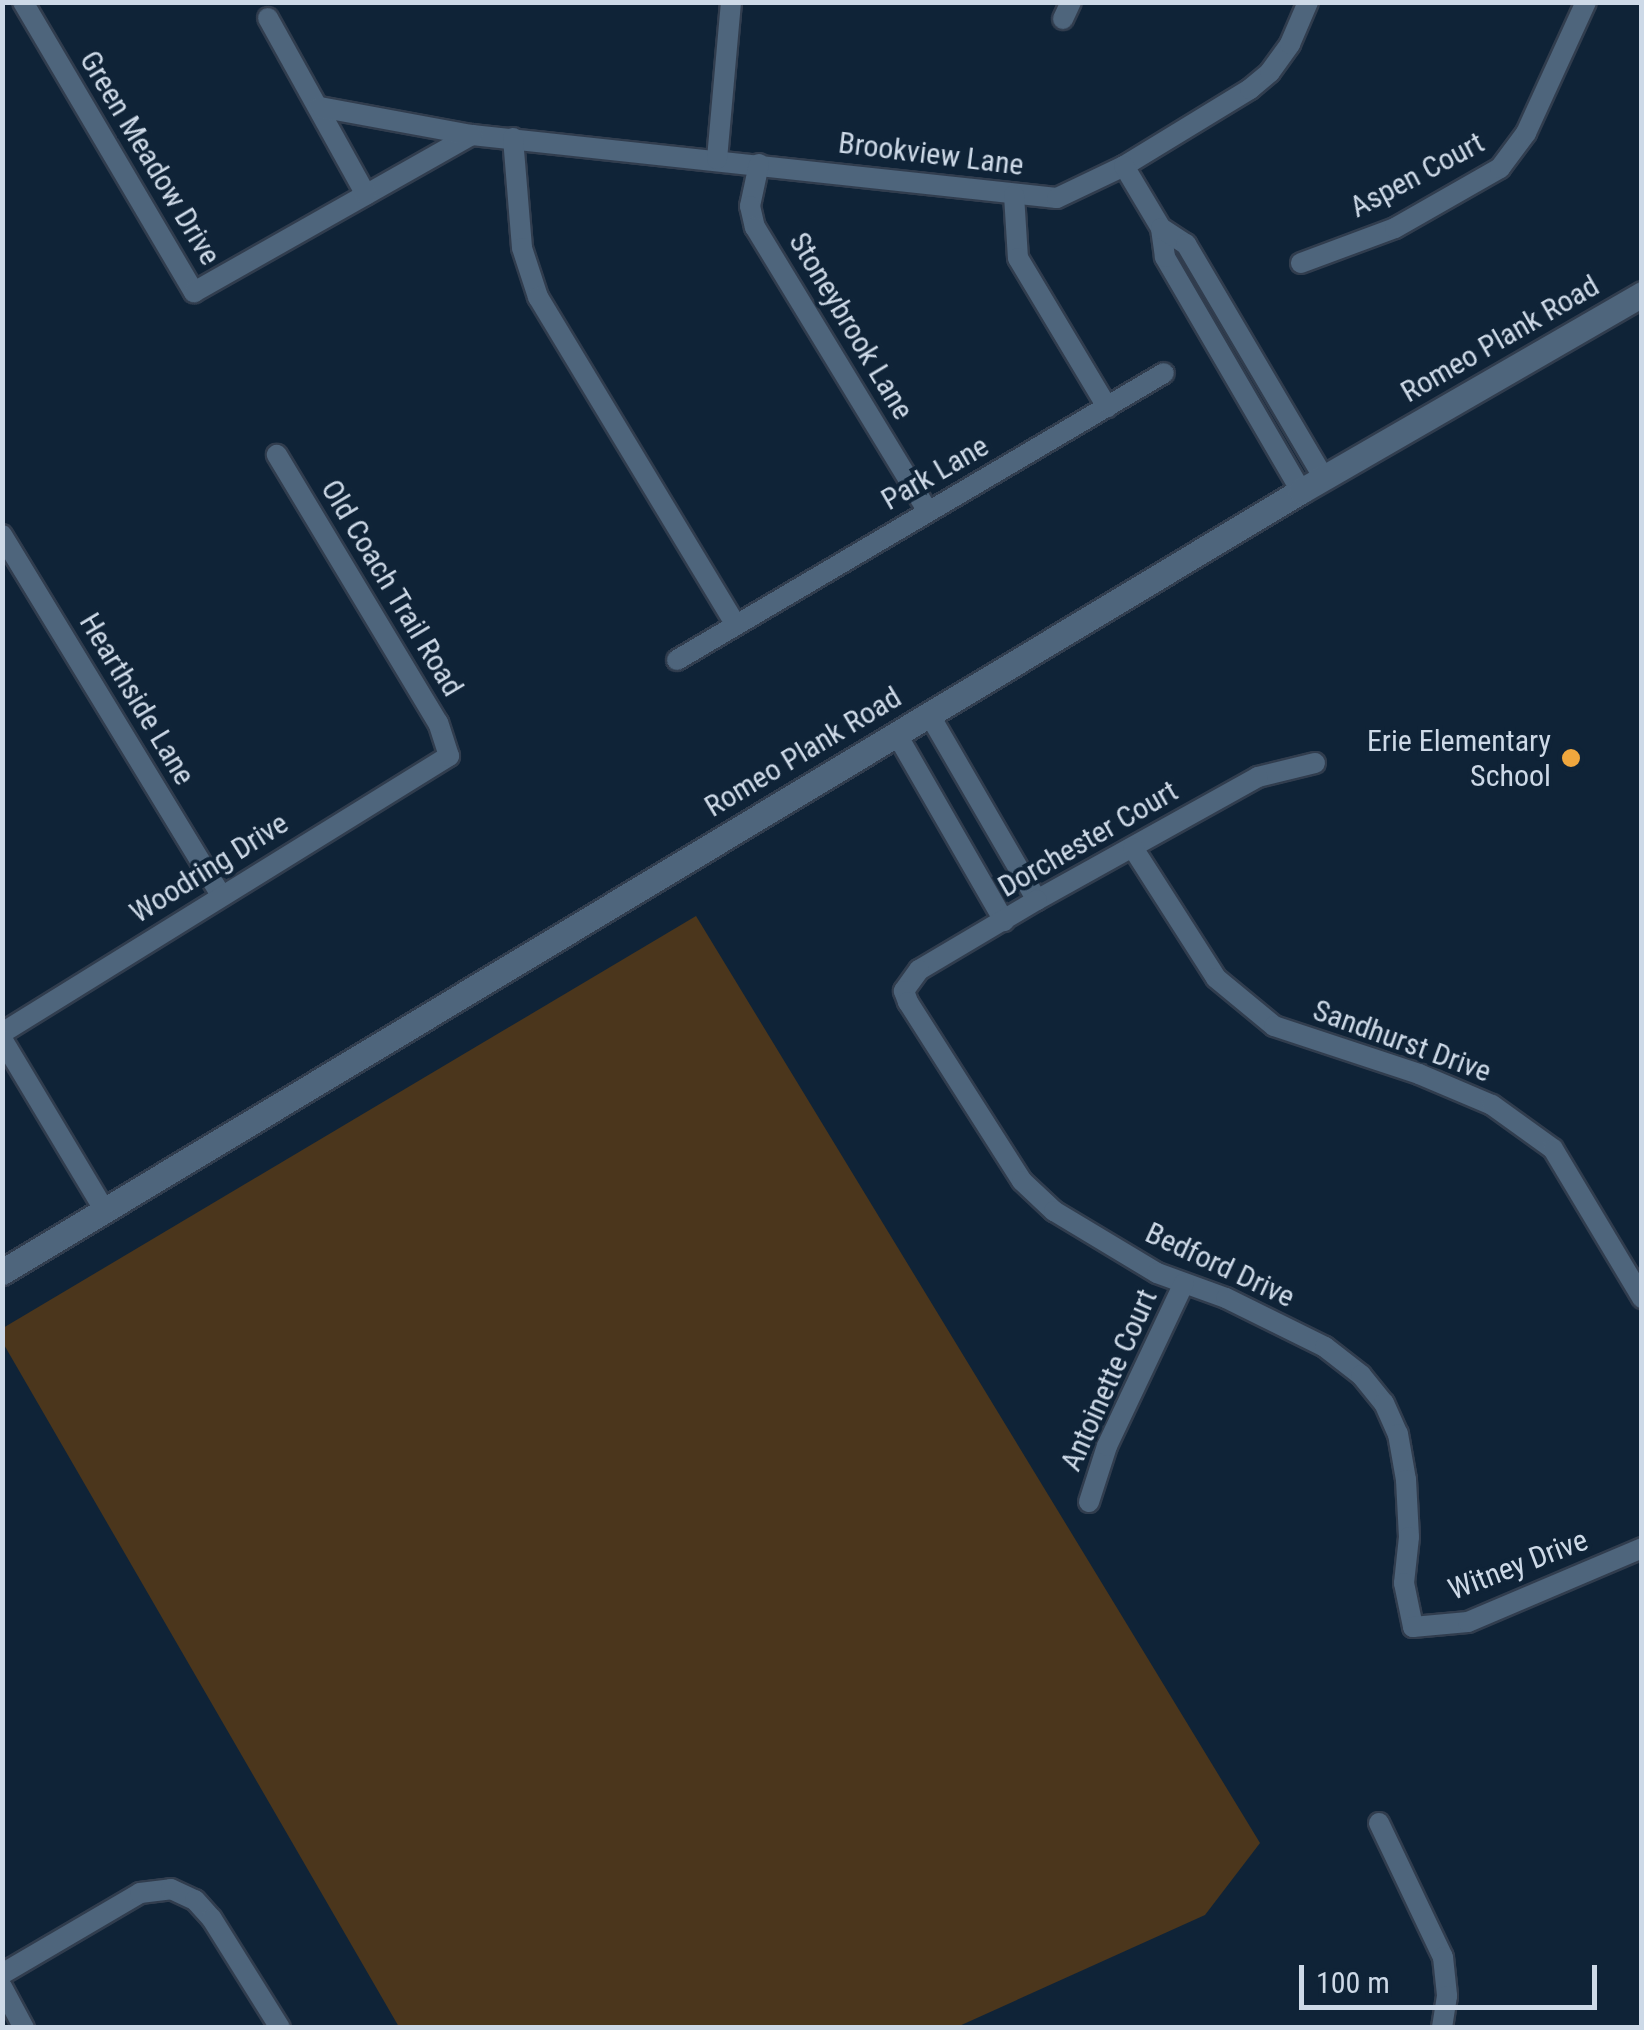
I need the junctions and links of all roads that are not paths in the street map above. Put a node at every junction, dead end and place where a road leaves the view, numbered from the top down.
1 (23, 2) edge
2 (731, 2) edge
3 (1308, 2) edge
4 (1586, 2) edge
5 (268, 18) dead end
6 (319, 107) junction
7 (472, 134) junction
8 (514, 138) junction
9 (717, 159) junction
10 (760, 164) junction
11 (1124, 166) junction
12 (366, 195) junction
13 (1014, 195) junction
14 (1161, 228) junction
15 (1301, 263) dead end
16 (1642, 294) edge
17 (1253, 356) junction
18 (1230, 369) junction
19 (1164, 373) dead end
20 (1107, 406) junction
21 (277, 455) dead end
22 (1324, 478) junction
23 (1301, 492) junction
24 (928, 512) junction
25 (2, 535) edge
26 (736, 624) junction
27 (677, 660) dead end
28 (929, 714) junction
29 (896, 733) junction
30 (449, 756) joint
31 (1315, 763) dead end
32 (1133, 848) junction
33 (220, 894) junction
34 (1037, 900) junction
35 (1004, 921) junction
36 (904, 992) joint
37 (2, 1036) edge
38 (105, 1211) junction
39 (2, 1272) edge
40 (1184, 1282) junction
41 (1642, 1298) edge
42 (1089, 1502) dead end
43 (1642, 1548) edge
44 (1413, 1627) joint
45 (1379, 1823) dead end
46 (2, 1974) edge
47 (2, 1987) edge
48 (24, 2028) edge
49 (280, 2028) edge
50 (1442, 2028) edge

1 - 12 street, Green Meadow Drive
2 - 9 street
3 - 11 street, Brookview Lane
4 - 15 street, Aspen Court
5 - 6 street
6 - 7 street, Brookview Lane
6 - 12 street
7 - 8 street, Brookview Lane
7 - 12 street
8 - 9 street, Brookview Lane
8 - 26 street
9 - 10 street, Brookview Lane
10 - 13 street, Brookview Lane
10 - 24 street, Stoneybrook Lane
11 - 13 street, Brookview Lane
11 - 14 street
13 - 20 street
14 - 17 street
14 - 18 street
16 - 22 street, Romeo Plank Road
17 - 18 street
17 - 22 street
18 - 23 street
19 - 20 street, Park Lane
20 - 24 street, Park Lane
21 - 30 street, Old Coach Trail Road
22 - 23 street, Romeo Plank Road
23 - 28 street, Romeo Plank Road
24 - 26 street, Park Lane
25 - 33 street, Hearthside Lane
26 - 27 street, Park Lane
28 - 29 street, Romeo Plank Road
28 - 34 street
29 - 35 street
29 - 38 street, Romeo Plank Road
30 - 33 street, Woodring Drive
31 - 32 street, Dorchester Court
32 - 34 street, Dorchester Court
32 - 41 street, Sandhurst Drive
33 - 37 street, Woodring Drive
34 - 35 street, Dorchester Court
35 - 36 street, Dorchester Court
36 - 40 street, Bedford Drive
37 - 38 street
38 - 39 street, Romeo Plank Road
40 - 42 street, Antoinette Court
40 - 44 street, Bedford Drive
43 - 44 street, Witney Drive
45 - 50 street
46 - 49 street
47 - 48 street

